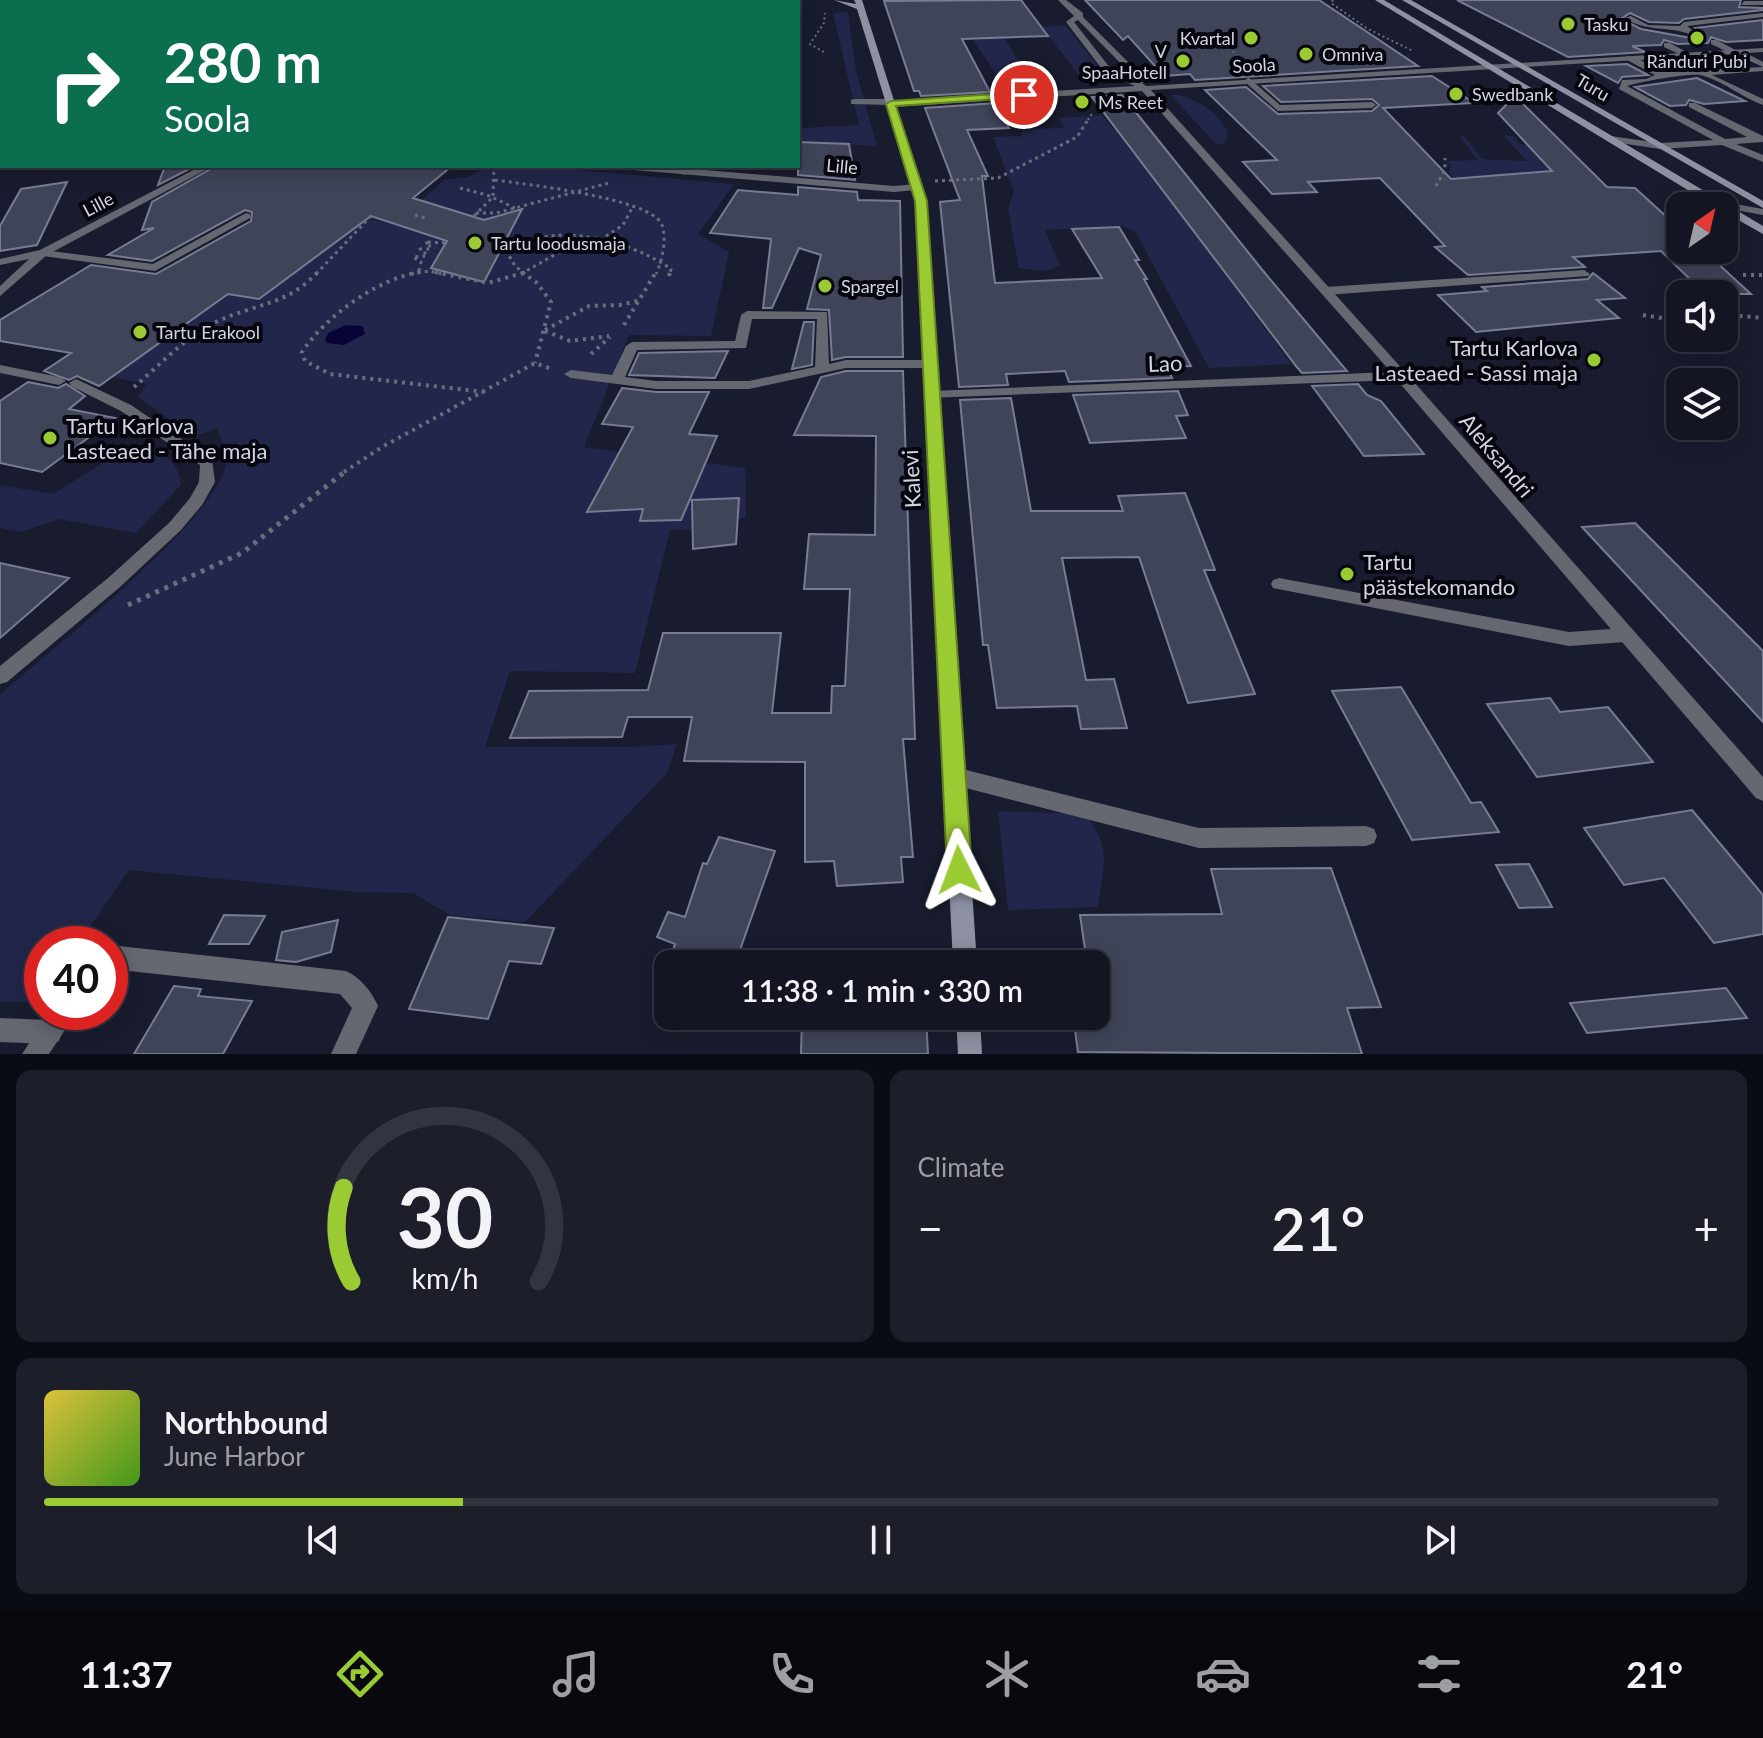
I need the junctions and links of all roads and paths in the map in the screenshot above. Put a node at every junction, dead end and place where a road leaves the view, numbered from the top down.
1 (838, 0) edge
2 (1062, 0) edge
3 (1379, 0) edge
4 (1406, 0) edge
5 (1332, 1) edge
6 (1323, 3) dead end
7 (1744, 3) dead end
8 (1763, 3) edge
9 (858, 4) edge
10 (826, 9) dead end
11 (1080, 15) junction
12 (1722, 17) junction
13 (1628, 18) dead end
14 (1708, 19) junction
15 (1760, 19) edge
16 (1683, 28) junction
17 (1692, 33) dead end
18 (1714, 42) dead end
19 (1667, 45) dead end
20 (1229, 48) dead end
21 (1763, 50) edge
22 (824, 52) dead end
23 (1735, 52) junction
24 (1417, 53) dead end
25 (1237, 55) dead end
26 (1688, 55) junction
27 (1630, 58) junction
28 (1519, 65) junction
29 (1490, 67) junction
30 (1763, 67) edge
31 (1701, 72) junction
32 (1662, 75) junction
33 (1249, 81) junction
34 (1647, 81) junction
35 (1143, 84) junction
36 (1662, 89) dead end
37 (854, 102) dead end
38 (1763, 102) edge
39 (890, 103) junction
40 (1372, 105) dead end
41 (1692, 105) dead end
42 (1096, 108) dead end
43 (1610, 139) junction
44 (1761, 140) edge
45 (1724, 142) junction
46 (1660, 146) junction
47 (1445, 158) dead end
48 (1763, 159) edge
49 (204, 168) edge
50 (494, 168) edge
51 (643, 168) edge
52 (698, 168) edge
53 (684, 172) junction
54 (495, 180) junction
55 (923, 184) junction
56 (1436, 186) dead end
57 (592, 187) dead end
58 (460, 188) dead end
59 (579, 191) junction
60 (1698, 192) edge
61 (493, 197) junction
62 (1763, 205) edge
63 (632, 208) junction
64 (1738, 208) edge
65 (517, 209) junction
66 (1763, 212) edge
67 (415, 215) dead end
68 (246, 216) dead end
69 (371, 216) dead end
70 (1738, 216) edge
71 (425, 218) dead end
72 (1763, 231) edge
73 (584, 238) junction
74 (599, 240) junction
75 (446, 243) dead end
76 (503, 246) dead end
77 (510, 247) junction
78 (43, 253) junction
79 (662, 260) junction
80 (0, 262) edge
81 (419, 271) junction
82 (520, 272) junction
83 (1584, 274) dead end
84 (1743, 275) dead end
85 (1763, 275) edge
86 (669, 276) dead end
87 (1325, 291) junction
88 (0, 292) edge
89 (641, 300) junction
90 (1643, 315) dead end
91 (1738, 317) edge
92 (1763, 318) edge
93 (1666, 319) edge
94 (545, 331) junction
95 (610, 336) junction
96 (535, 363) junction
97 (930, 364) junction
98 (0, 369) edge
99 (822, 369) junction
100 (567, 374) junction
101 (1401, 376) junction
102 (617, 380) junction
103 (59, 381) dead end
104 (76, 383) dead end
105 (485, 392) junction
106 (932, 395) junction
107 (114, 402) junction
108 (1279, 584) dead end
109 (114, 611) dead end
110 (1625, 635) junction
111 (0, 677) edge
112 (954, 776) junction
113 (1763, 792) edge
114 (1366, 836) dead end
115 (964, 950) edge
116 (128, 959) edge
117 (24, 1027) edge
118 (0, 1030) edge
119 (51, 1030) edge
120 (969, 1030) edge
121 (34, 1054) edge
122 (343, 1054) edge
123 (970, 1054) edge

1 - 9 street
2 - 11 street, Aleksandri
3 - 29 street, Turu
4 - 28 street, Turu
5 - 6 path
5 - 24 path
7 - 8 street
9 - 39 street, Kalevi
10 - 22 path
11 - 35 street, Aleksandri
11 - 35 street, Aleksandri
12 - 14 street
12 - 15 street
12 - 15 street
13 - 16 street
14 - 15 street
14 - 16 street
16 - 17 street
18 - 23 street
19 - 26 street
20 - 25 path
21 - 23 street, Soola
23 - 26 street, Soola
23 - 30 street
26 - 27 street, Soola
27 - 28 street, Soola
27 - 32 street
28 - 29 street, Soola
28 - 46 street, Turu
29 - 33 street, Soola
29 - 43 street, Turu
30 - 31 street
31 - 32 street
31 - 38 street
32 - 34 street
33 - 35 street, Soola
33 - 40 street
34 - 36 street
34 - 45 street
35 - 39 street, Soola
35 - 87 street, Aleksandri
37 - 39 street, Soola
39 - 55 street, Kalevi
41 - 44 street
42 - 55 path
43 - 46 street
43 - 60 street, Turu
44 - 45 street
45 - 46 street
45 - 48 street
46 - 62 street, Turu
47 - 56 path
49 - 78 street, Lille
50 - 54 path
51 - 53 street, Lille
52 - 53 street
53 - 55 street, Lille
54 - 59 path
54 - 61 path
55 - 97 street, Kalevi
57 - 59 path
58 - 61 path
59 - 63 path
59 - 65 path
61 - 65 path
61 - 65 path
63 - 74 path
63 - 79 path
64 - 66 street, Turu
67 - 71 path
68 - 78 street
69 - 107 path
70 - 72 street, Turu
73 - 74 path
73 - 77 path
73 - 82 path
74 - 79 path
75 - 81 path
76 - 77 path
77 - 82 path
78 - 80 street, Lille
78 - 88 street
79 - 86 path
79 - 89 path
81 - 82 path
81 - 105 path
82 - 94 path
83 - 87 street
84 - 85 path
87 - 101 street, Aleksandri
89 - 94 path
89 - 95 path
90 - 93 path
91 - 92 path
94 - 95 path
94 - 96 path
95 - 100 path
96 - 100 path
96 - 105 path
97 - 99 street
97 - 106 street, Kalevi
98 - 103 street
99 - 102 street
99 - 102 street
100 - 102 street
101 - 106 street, Lao
101 - 110 street, Aleksandri
104 - 107 street
105 - 109 path
106 - 112 street, Kalevi
107 - 111 street
108 - 110 street
110 - 113 street, Aleksandri
112 - 114 street
112 - 115 street, Kalevi
116 - 122 street
117 - 118 street
119 - 121 street
120 - 123 street

